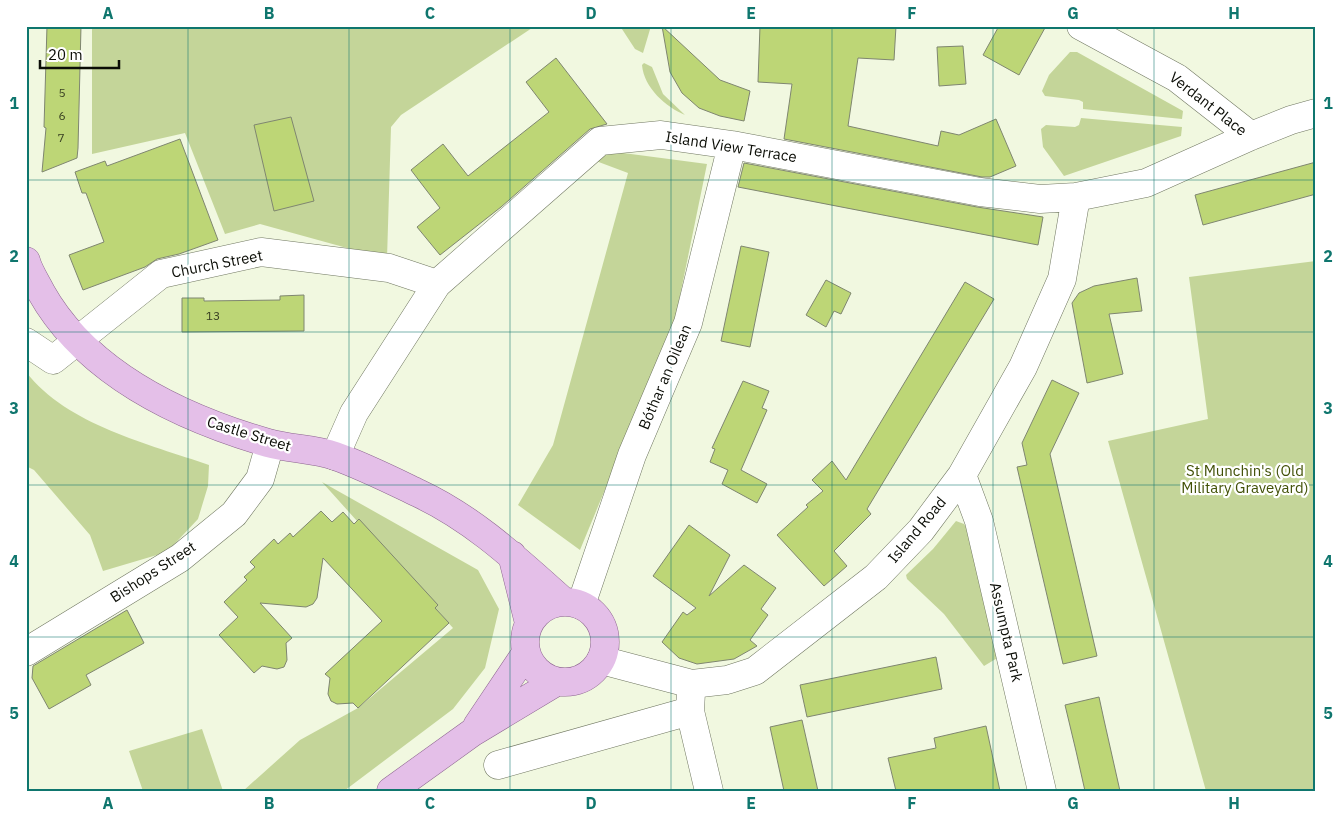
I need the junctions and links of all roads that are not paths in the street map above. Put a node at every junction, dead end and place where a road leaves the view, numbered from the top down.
1 (1081, 26) edge
2 (1316, 113) edge
3 (1251, 136) junction
4 (732, 145) junction
5 (1076, 197) junction
6 (27, 266) edge
7 (437, 284) junction
8 (76, 340) junction
9 (26, 342) edge
10 (270, 444) junction
11 (334, 456) junction
12 (962, 475) junction
13 (512, 555) junction
14 (572, 603) junction
15 (529, 623) junction
16 (26, 652) edge
17 (526, 652) junction
18 (601, 660) junction
19 (556, 682) junction
20 (691, 697) junction
21 (473, 732) junction
22 (498, 765) dead end
23 (392, 791) edge
24 (709, 791) edge
25 (1042, 791) edge

1 - 3 street, Verdant Place
2 - 3 street
3 - 5 street, Verdant Place
4 - 5 street, Island View Terrace
4 - 7 street, Island View Terrace
4 - 14 street, Bóthar an Oilean
5 - 12 street, Island Road
6 - 8 main road, Castle Street
7 - 8 street, Church Street
7 - 11 street, Island View Terrace
8 - 9 street, Church Street
8 - 10 main road, Castle Street
10 - 11 main road, Castle Street
10 - 16 street, Bishops Street
11 - 13 main road, Castle Street
12 - 20 street, Island Road
12 - 25 street, Assumpta Park
13 - 14 main road, Castle Street
13 - 15 main road
14 - 15 main road
14 - 18 main road
15 - 17 main road
17 - 19 main road
17 - 21 main road
18 - 19 main road
18 - 20 street, Island Road
19 - 21 main road
20 - 22 street
20 - 24 street
21 - 23 main road

